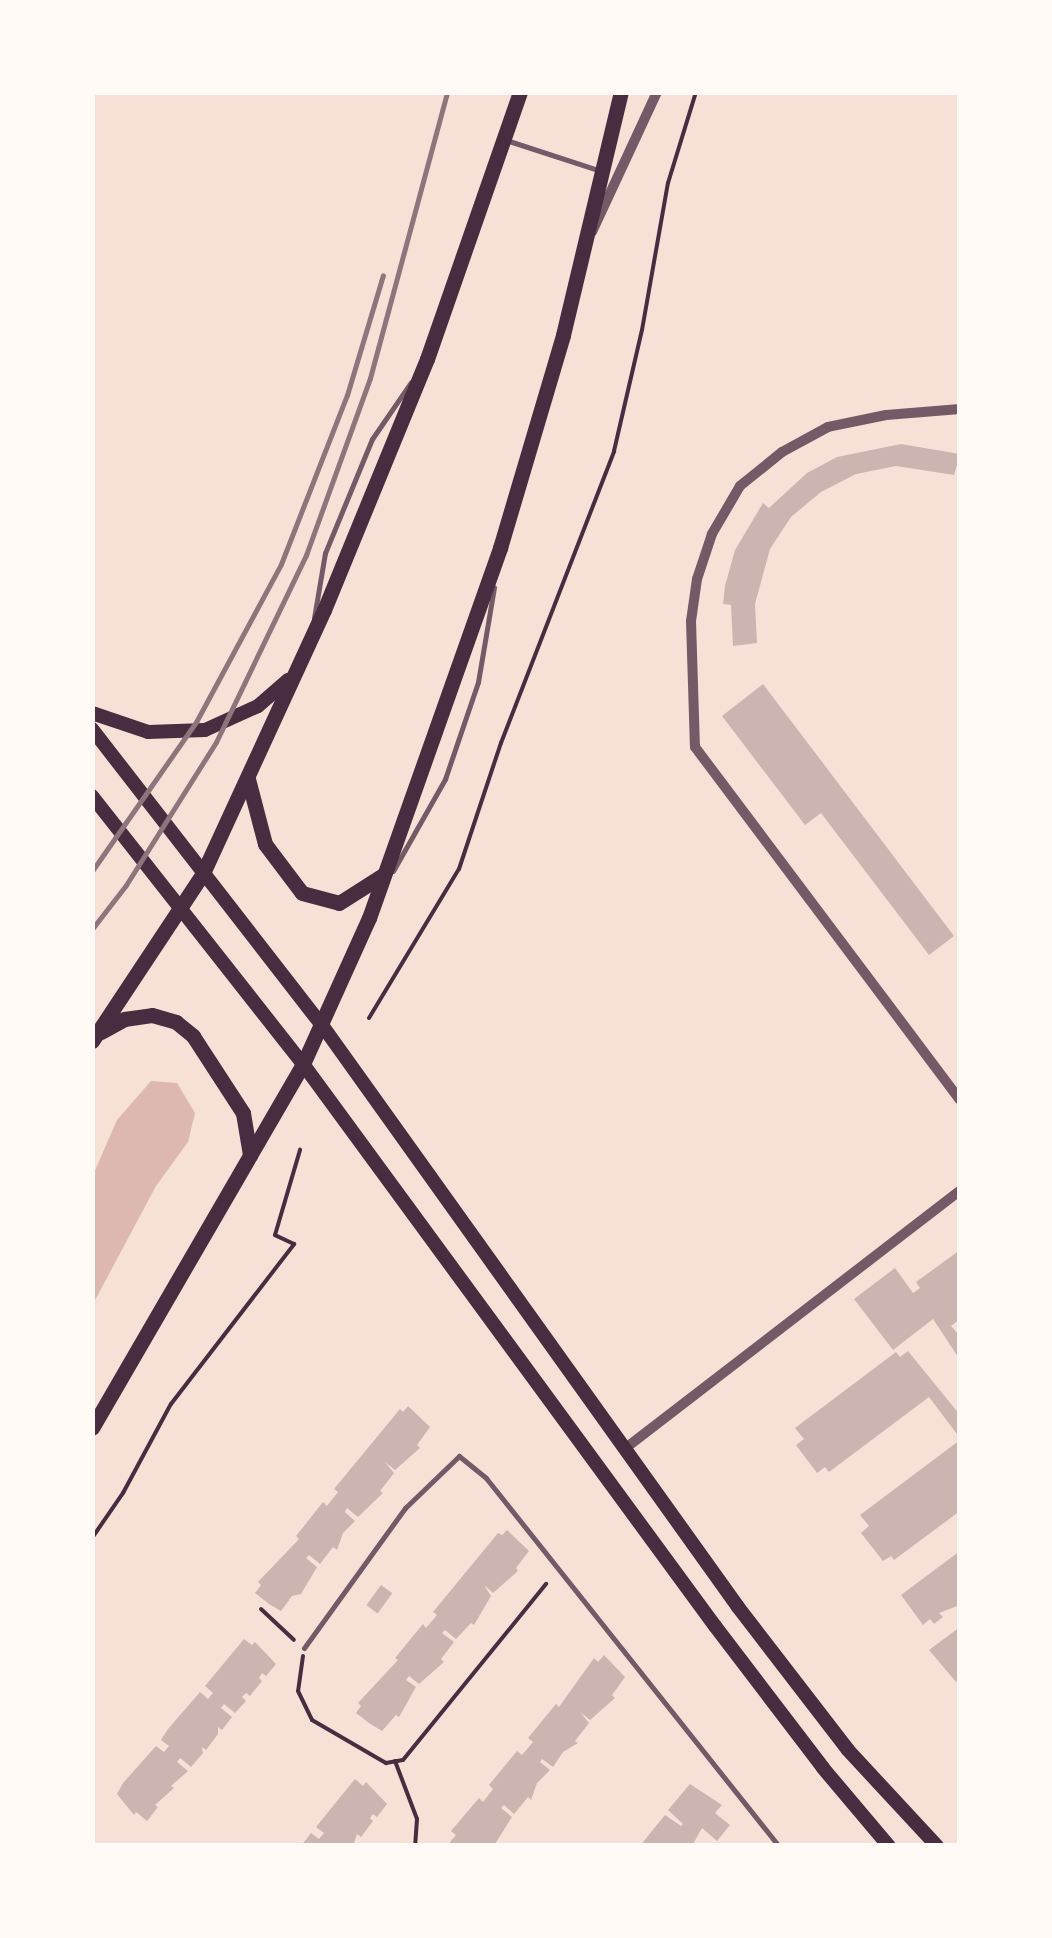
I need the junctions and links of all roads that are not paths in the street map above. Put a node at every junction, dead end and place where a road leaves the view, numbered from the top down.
1 (520, 92) edge
2 (621, 92) edge
3 (658, 92) edge
4 (506, 140) junction
5 (603, 171) junction
6 (583, 250) junction
7 (960, 409) edge
8 (500, 548) junction
9 (296, 672) junction
10 (92, 713) edge
11 (92, 729) edge
12 (248, 779) junction
13 (92, 796) edge
14 (203, 872) junction
15 (385, 873) junction
16 (180, 910) junction
17 (369, 918) junction
18 (322, 1025) junction
19 (95, 1037) edge
20 (303, 1064) junction
21 (960, 1100) edge
22 (250, 1155) junction
23 (960, 1191) edge
24 (92, 1428) edge
25 (628, 1448) junction
26 (304, 1648) road end
27 (779, 1846) edge
28 (889, 1846) edge
29 (937, 1846) edge

1 - 4 main road
2 - 5 main road
3 - 6 street
4 - 5 lane
4 - 9 main road
5 - 6 main road
6 - 8 main road
7 - 21 street
8 - 15 main road
8 - 17 lane
9 - 10 main road
9 - 12 main road
11 - 14 main road
12 - 14 main road
12 - 15 main road
13 - 16 main road
14 - 16 main road
14 - 18 main road
15 - 17 main road
16 - 19 main road
16 - 20 main road
17 - 18 main road
18 - 20 main road
18 - 25 main road
19 - 22 main road
20 - 22 main road
20 - 28 main road
22 - 24 main road
23 - 25 street
25 - 29 main road
26 - 27 lane

